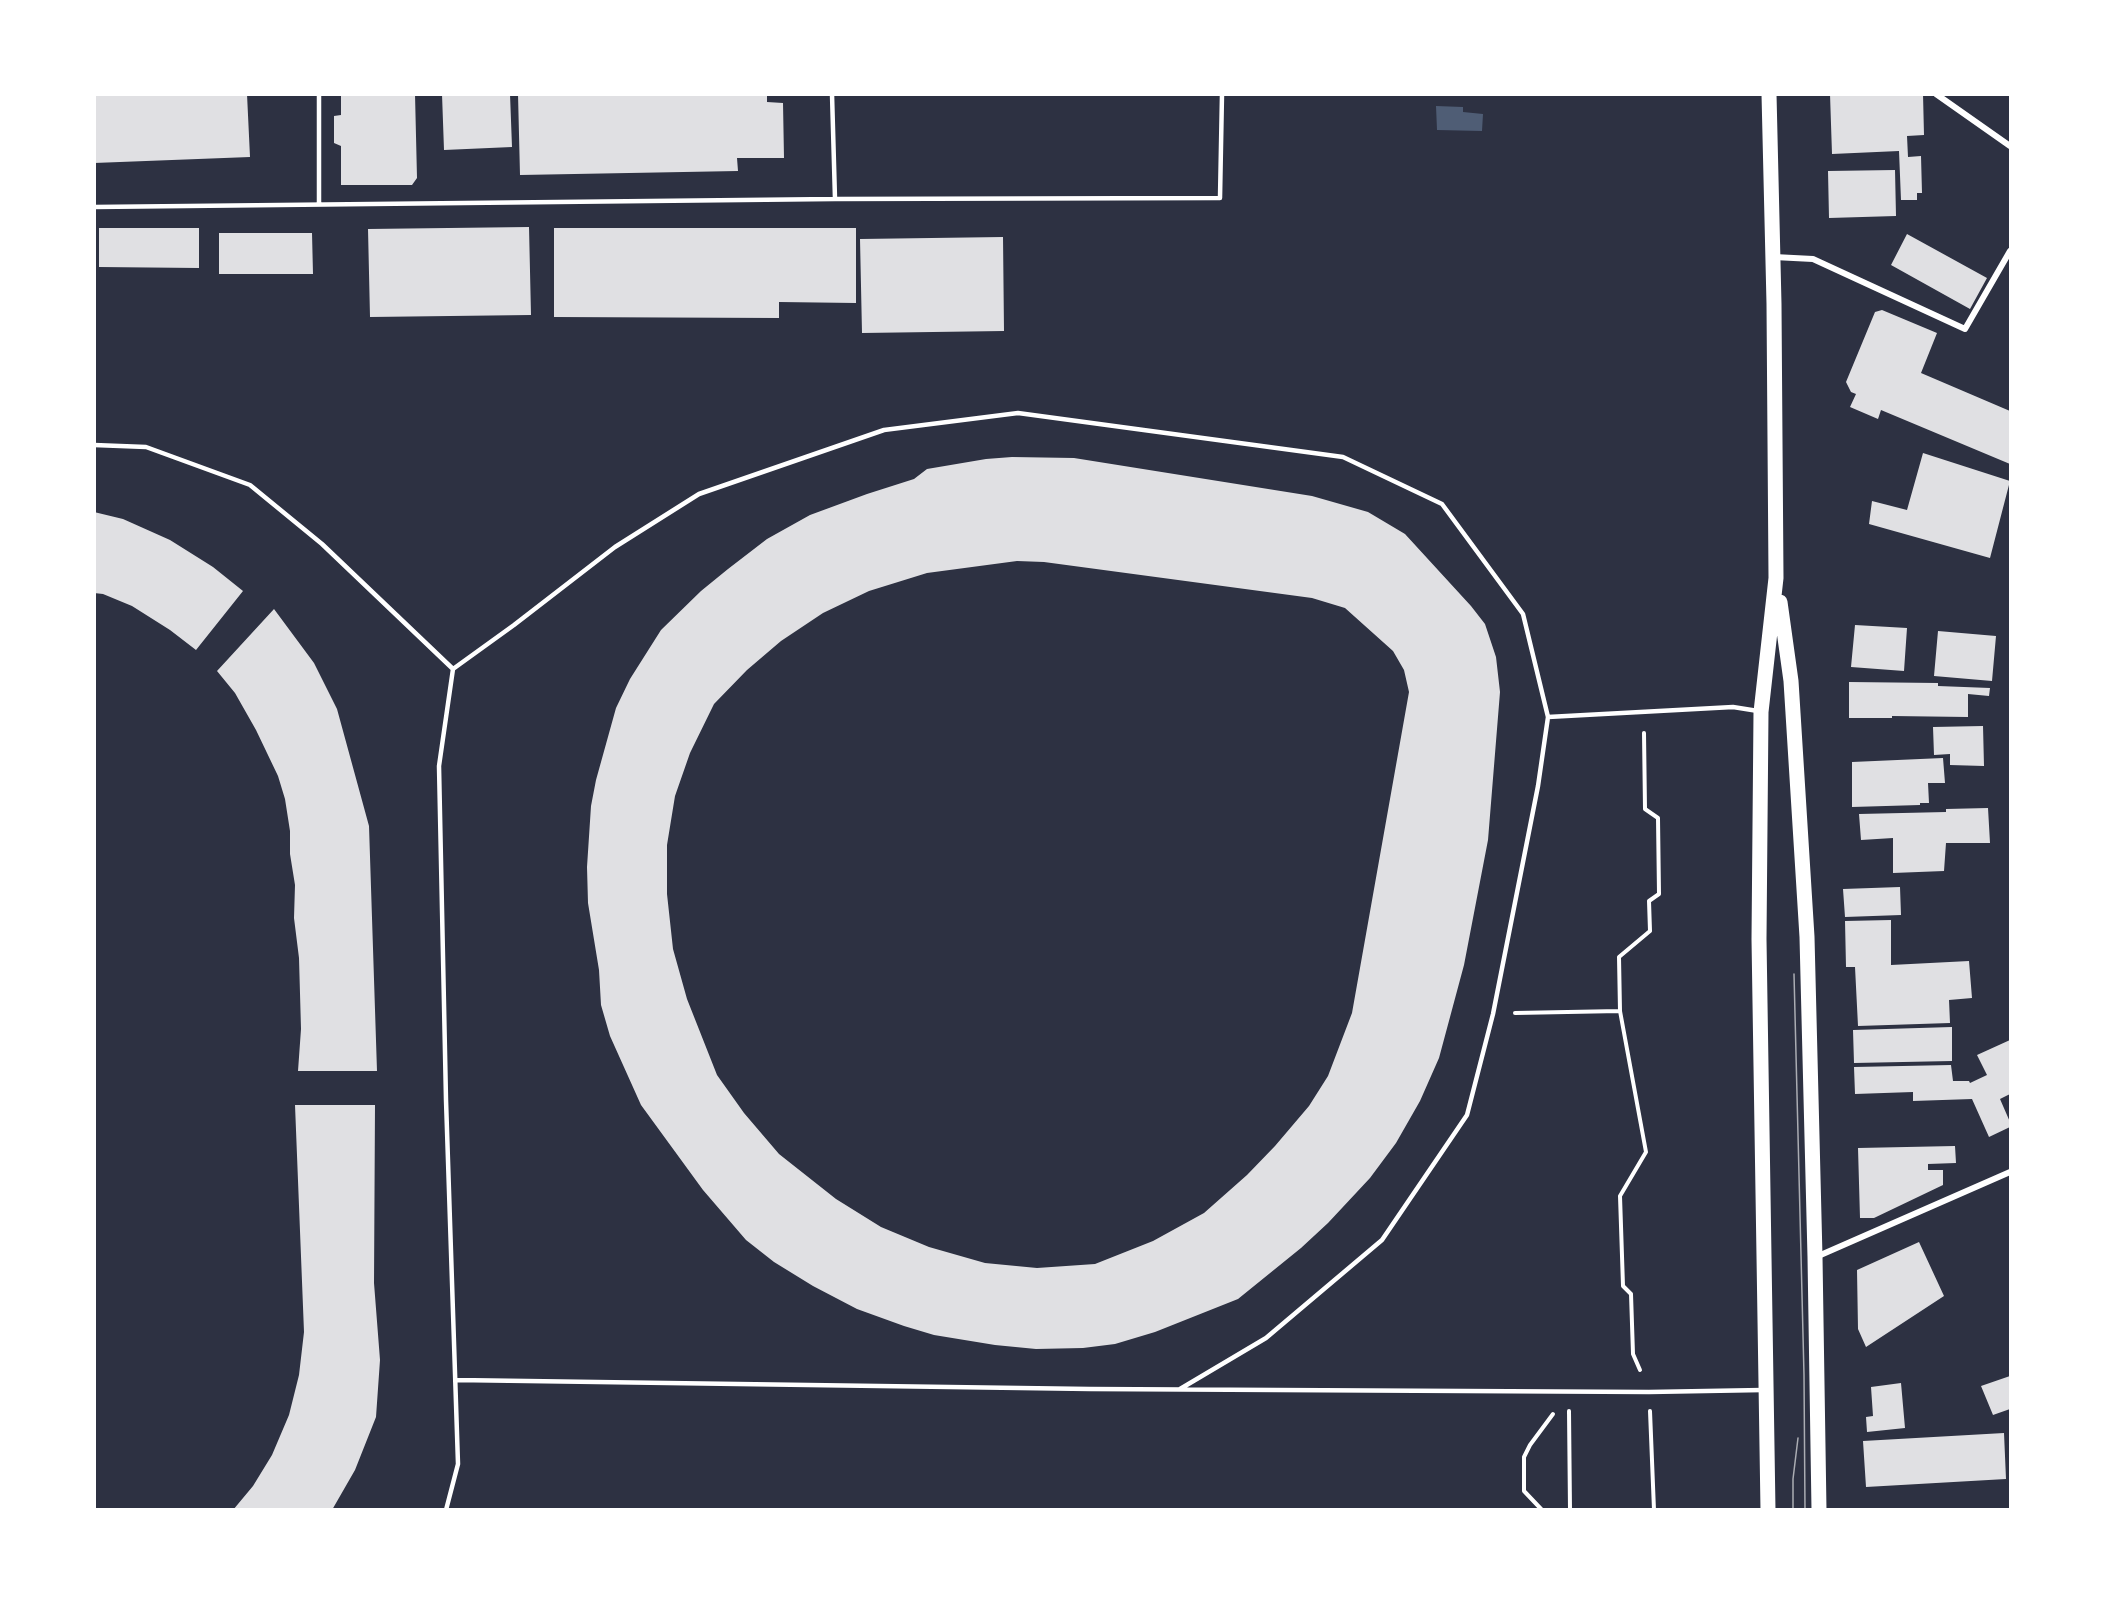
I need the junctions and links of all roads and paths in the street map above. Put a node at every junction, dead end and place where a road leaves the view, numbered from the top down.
1 (319, 94) edge
2 (832, 94) edge
3 (1222, 94) edge
4 (1769, 94) edge
5 (1936, 94) edge
6 (2010, 146) edge
7 (835, 199) junction
8 (319, 204) junction
9 (94, 207) edge
10 (2010, 251) edge
11 (1773, 257) junction
12 (94, 445) edge
13 (1776, 578) junction
14 (453, 669) junction
15 (1761, 712) junction
16 (1644, 713) junction
17 (1548, 717) junction
18 (1620, 1011) junction
19 (1493, 1014) junction
20 (2010, 1172) edge
21 (1815, 1257) junction
22 (456, 1380) junction
23 (1180, 1389) junction
24 (1766, 1390) junction
25 (1569, 1392) junction
26 (1649, 1392) junction
27 (446, 1509) edge
28 (1542, 1509) edge
29 (1570, 1509) edge
30 (1654, 1509) edge
31 (1768, 1509) edge
32 (1819, 1509) edge

1 - 8 lane
2 - 7 lane
3 - 7 lane
4 - 11 main road
5 - 6 street
7 - 8 lane
8 - 9 lane
10 - 11 street
11 - 13 main road
12 - 14 lane
13 - 15 main road
13 - 21 main road
14 - 17 lane
14 - 22 lane
15 - 16 lane
15 - 24 main road
16 - 17 lane
16 - 18 path
17 - 19 lane
18 - 19 path
18 - 26 path
19 - 23 lane
20 - 21 street
21 - 32 main road
22 - 23 lane
22 - 27 lane
23 - 25 lane
24 - 26 lane
24 - 31 main road
25 - 26 lane
25 - 28 path
25 - 29 path
26 - 30 path

